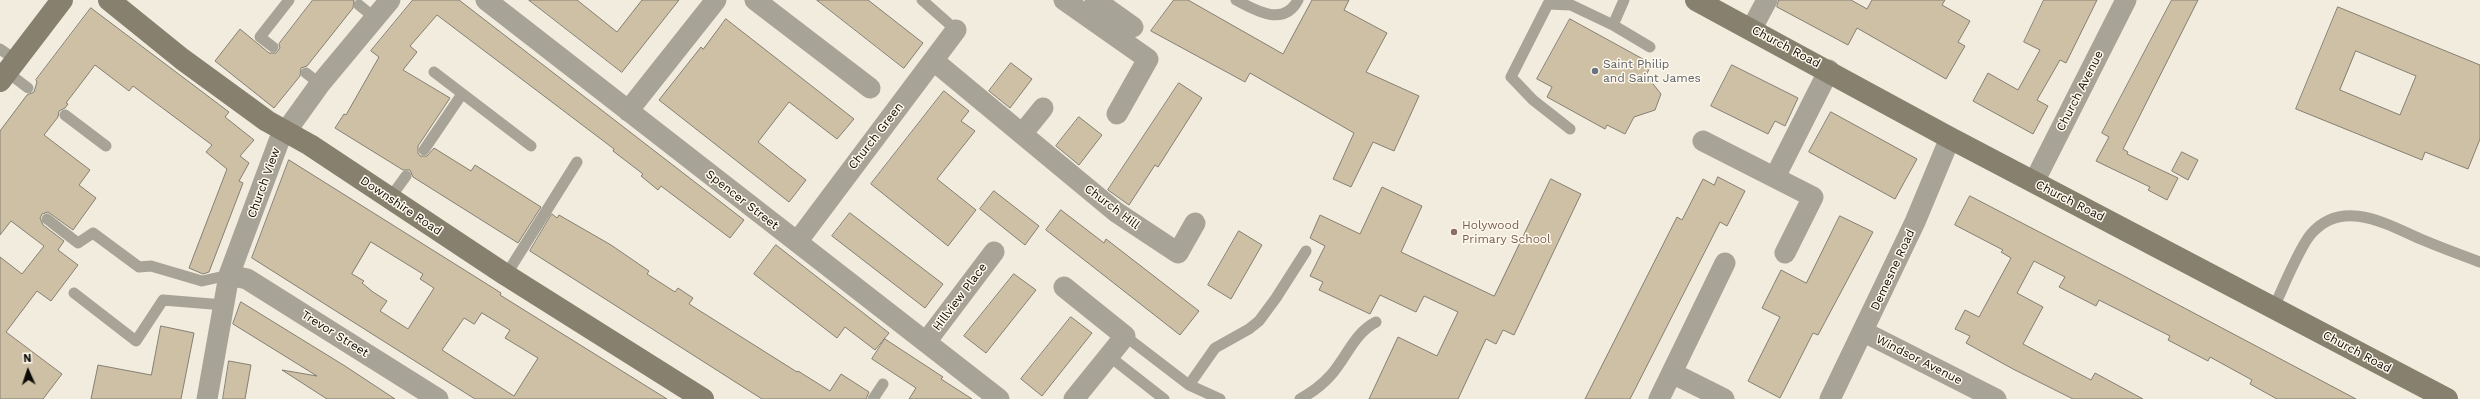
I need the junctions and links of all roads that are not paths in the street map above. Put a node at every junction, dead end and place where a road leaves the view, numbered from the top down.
1 (62, 0) edge
2 (108, 0) edge
3 (289, 0) edge
4 (390, 0) edge
5 (486, 0) edge
6 (716, 0) edge
7 (755, 0) edge
8 (922, 0) edge
9 (1064, 0) edge
10 (1095, 0) edge
11 (1236, 0) edge
12 (1298, 0) edge
13 (1624, 0) edge
14 (1696, 0) edge
15 (1767, 0) edge
16 (2126, 0) edge
17 (359, 5) dead end
18 (375, 18) junction
19 (1613, 25) junction
20 (1133, 28) dead end
21 (1752, 28) junction
22 (956, 30) joint
23 (273, 47) dead end
24 (1650, 48) dead end
25 (934, 61) junction
26 (6, 65) edge
27 (1829, 70) junction
28 (434, 72) dead end
29 (28, 88) dead end
30 (870, 88) dead end
31 (462, 94) junction
32 (1043, 108) dead end
33 (628, 111) junction
34 (1117, 114) dead end
35 (65, 115) dead end
36 (1570, 129) dead end
37 (285, 132) junction
38 (1022, 134) junction
39 (1950, 138) junction
40 (1703, 141) dead end
41 (106, 146) dead end
42 (532, 146) dead end
43 (424, 150) dead end
44 (577, 162) dead end
45 (406, 176) dead end
46 (1775, 177) junction
47 (2034, 182) junction
48 (390, 198) junction
49 (47, 219) dead end
50 (1195, 223) dead end
51 (797, 242) junction
52 (1306, 251) dead end
53 (994, 252) dead end
54 (1785, 253) dead end
55 (2480, 262) edge
56 (1725, 263) dead end
57 (506, 275) junction
58 (229, 276) junction
59 (1064, 287) dead end
60 (74, 293) dead end
61 (224, 305) junction
62 (2274, 307) junction
63 (1376, 322) dead end
64 (1864, 332) junction
65 (1125, 336) junction
66 (926, 342) junction
67 (1109, 356) junction
68 (1672, 374) junction
69 (883, 384) dead end
70 (1189, 385) junction
71 (207, 399) edge
72 (438, 399) edge
73 (703, 399) edge
74 (873, 399) edge
75 (999, 399) edge
76 (1074, 399) edge
77 (1164, 399) edge
78 (1220, 399) edge
79 (1300, 399) edge
80 (1659, 399) edge
81 (1724, 399) edge
82 (1830, 399) edge
83 (1996, 399) edge
84 (2447, 399) edge

1 - 26 street
2 - 37 street, Downshire Road
3 - 23 lane
4 - 18 street, Church View
5 - 33 street, Spencer Street
6 - 33 street
7 - 30 street
8 - 22 lane
9 - 34 street
10 - 20 street
11 - 12 lane
13 - 19 lane
14 - 21 street, Church Road
15 - 21 street
16 - 47 street, Church Avenue
17 - 18 lane
18 - 37 street, Church View
19 - 24 lane
19 - 36 lane
21 - 27 street, Church Road
22 - 25 street, Church Green
25 - 38 street, Church Hill
25 - 51 street, Church Green
26 - 29 lane
27 - 39 street, Church Road
27 - 46 street
28 - 31 lane
31 - 42 lane
31 - 43 lane
32 - 38 street
33 - 51 street, Spencer Street
35 - 41 lane
37 - 48 street, Downshire Road
37 - 58 street, Church View
38 - 50 street, Church Hill
39 - 47 street, Church Road
39 - 64 street, Demesne Road
40 - 46 street
44 - 57 lane
45 - 48 lane
46 - 54 street
47 - 62 street, Church Road
48 - 57 street, Downshire Road
49 - 58 lane
51 - 66 street, Spencer Street
52 - 70 lane
53 - 66 street, Hillview Place
55 - 62 lane
56 - 68 street
57 - 73 street, Downshire Road
58 - 61 street, Church View
58 - 72 street, Trevor Street
59 - 65 street
60 - 61 lane
61 - 71 street, Church View
62 - 84 street, Church Road
63 - 79 lane
64 - 82 street, Demesne Road
64 - 83 street, Windsor Avenue
65 - 67 street
65 - 70 lane
66 - 75 street, Spencer Street
67 - 76 street
67 - 77 lane
68 - 80 street
68 - 81 street
69 - 74 lane
70 - 78 lane

